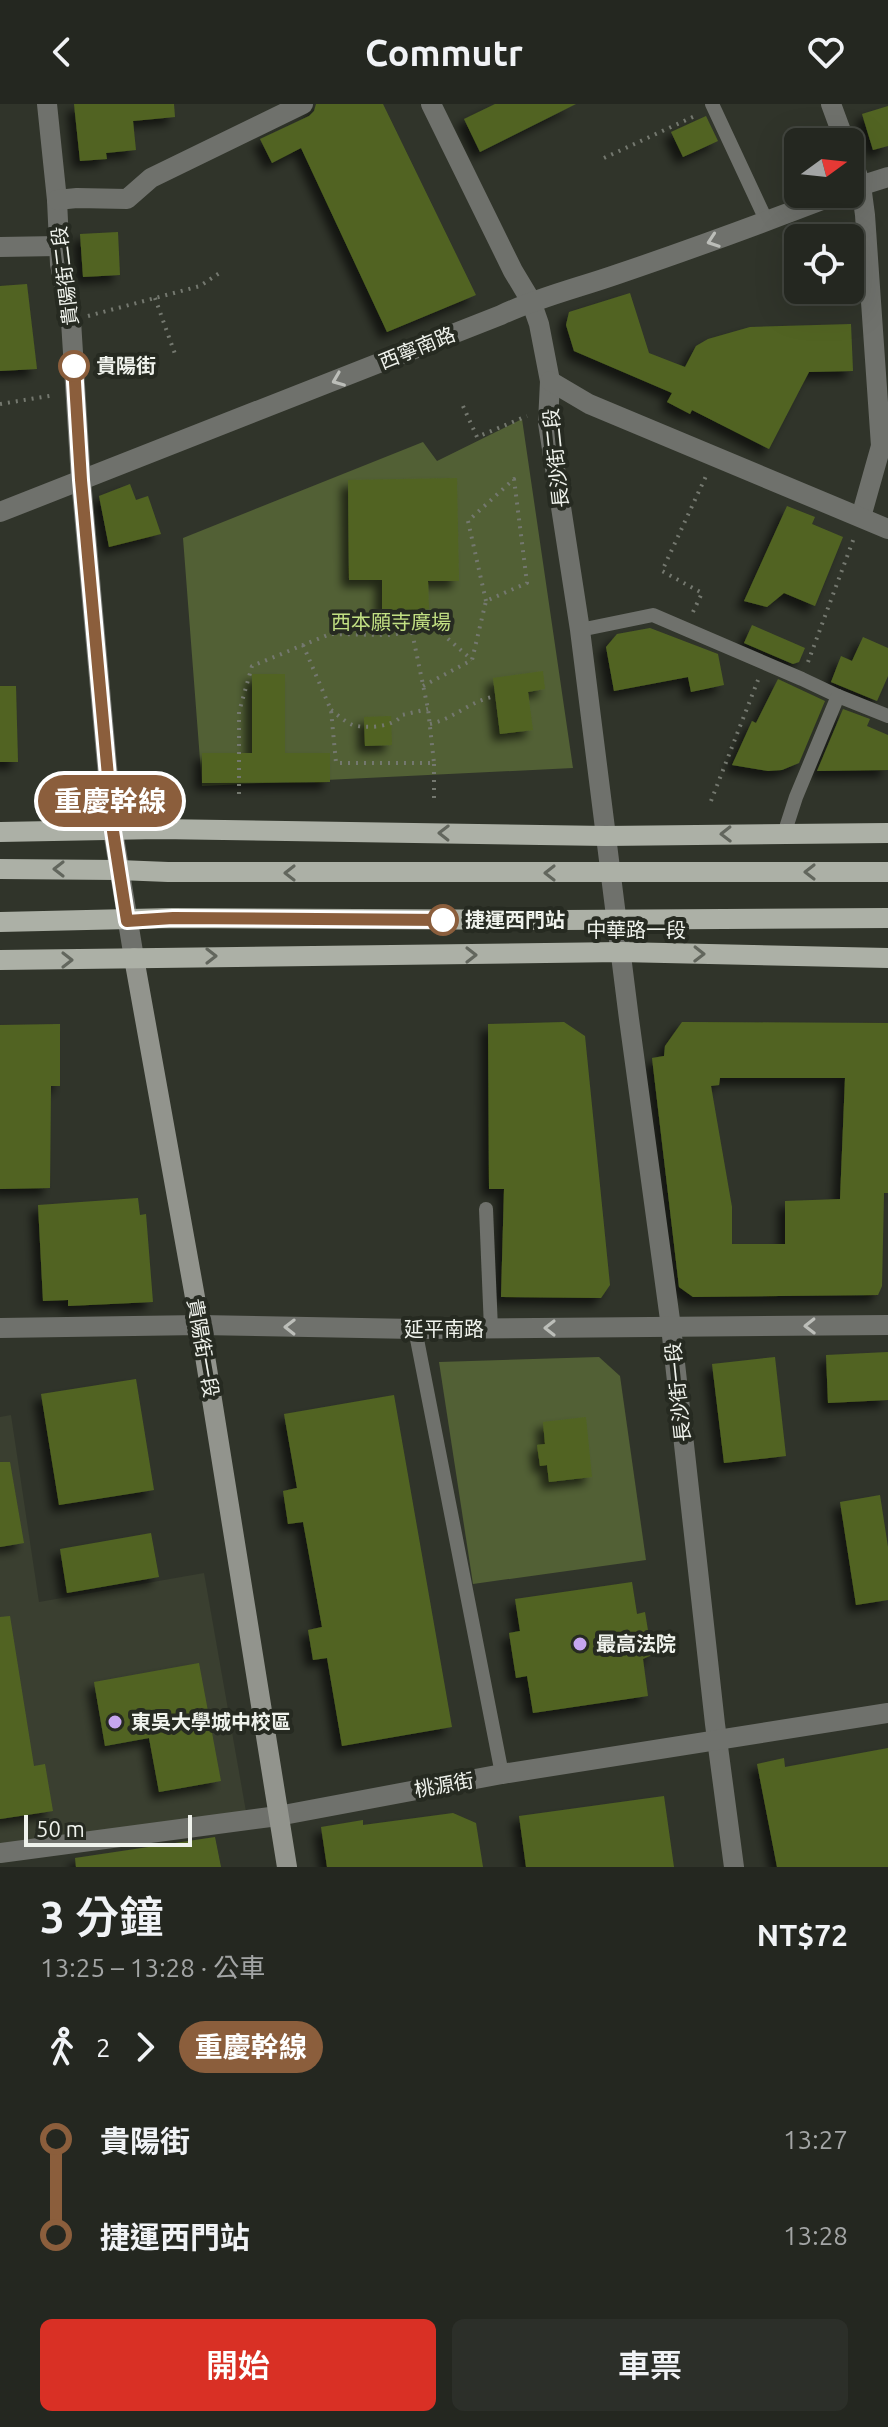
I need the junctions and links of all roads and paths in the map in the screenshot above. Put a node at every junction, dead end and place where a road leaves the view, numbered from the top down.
1 (47, 104) edge
2 (303, 104) edge
3 (431, 104) edge
4 (831, 104) edge
5 (713, 106) edge
6 (840, 128) edge
7 (604, 158) dead end
8 (888, 177) edge
9 (864, 184) edge
10 (57, 200) junction
11 (802, 208) edge
12 (862, 208) edge
13 (767, 222) junction
14 (58, 246) junction
15 (0, 247) edge
16 (221, 272) dead end
17 (155, 298) junction
18 (531, 301) junction
19 (71, 321) junction
20 (175, 354) dead end
21 (550, 381) junction
22 (77, 392) junction
23 (0, 404) edge
24 (463, 406) dead end
25 (529, 415) dead end
26 (715, 457) junction
27 (81, 480) junction
28 (0, 512) edge
29 (861, 517) junction
30 (888, 529) edge
31 (486, 601) junction
32 (685, 629) junction
33 (580, 630) junction
34 (412, 632) junction
35 (303, 645) junction
36 (472, 660) junction
37 (765, 663) junction
38 (802, 679) junction
39 (423, 686) junction
40 (838, 696) junction
41 (492, 697) dead end
42 (428, 709) junction
43 (331, 710) junction
44 (888, 716) edge
45 (430, 724) junction
46 (434, 763) junction
47 (239, 794) dead end
48 (434, 798) dead end
49 (711, 801) dead end
50 (113, 831) junction
51 (0, 832) edge
52 (888, 833) edge
53 (784, 834) junction
54 (606, 836) junction
55 (0, 869) edge
56 (119, 870) junction
57 (888, 872) edge
58 (611, 873) junction
59 (617, 918) junction
60 (888, 918) edge
61 (127, 921) junction
62 (0, 922) edge
63 (621, 952) junction
64 (134, 958) junction
65 (888, 958) edge
66 (0, 960) edge
67 (486, 1209) dead end
68 (200, 1325) junction
69 (888, 1325) edge
70 (671, 1327) junction
71 (0, 1328) edge
72 (415, 1329) junction
73 (491, 1329) junction
74 (888, 1713) edge
75 (717, 1742) junction
76 (502, 1774) junction
77 (278, 1816) junction
78 (0, 1853) edge
79 (287, 1867) edge
80 (734, 1867) edge

1 - 10 street, 貴陽街二段
2 - 10 street
3 - 18 street, 長沙街二段
4 - 6 street
5 - 7 path
5 - 13 lane
8 - 9 street
10 - 14 street, 貴陽街二段
11 - 13 street, 西寧南路
12 - 29 street
13 -> 18 street, 西寧南路
14 - 15 street
14 - 19 street, 貴陽街二段
16 - 17 path
17 - 19 path
17 - 20 path
18 - 21 street, 長沙街二段
18 -> 27 street, 西寧南路
19 - 22 street, 貴陽街二段
21 - 26 street
21 - 33 street, 長沙街二段
22 - 23 path
22 - 27 street, 貴陽街二段
24 - 25 path
26 - 29 street
26 - 32 path
27 - 28 street, 西寧南路
27 - 50 street, 貴陽街二段
29 - 30 street
29 - 38 path
31 - 31 path
31 - 36 path
32 - 33 lane
32 - 37 lane
33 - 54 street, 長沙街二段
34 - 35 path
34 - 36 path
34 - 39 path
35 - 43 path
35 - 47 path
36 - 39 path
37 - 38 lane
37 - 49 path
38 - 40 lane
39 - 42 path
40 - 44 lane
40 - 53 lane
41 - 45 path
42 - 43 path
42 - 45 path
43 - 46 path
45 - 46 path
46 - 48 path
50 - 51 main road
54 -> 50 main road
50 - 56 street, 貴陽街一段
52 - 53 main road
53 -> 54 main road
54 - 58 street, 長沙街二段
56 -> 55 main road
58 -> 56 main road
56 - 61 street, 貴陽街一段
57 -> 58 main road
58 - 59 street, 長沙街一段
59 - 60 main road, 中華路一段
59 - 61 main road, 中華路一段
59 - 63 street, 長沙街一段
61 - 62 main road, 中華路一段
61 - 64 street, 貴陽街一段
64 -> 63 main road, 中華路一段
63 -> 65 main road, 中華路一段
63 - 70 street, 長沙街一段
66 -> 64 main road, 中華路一段
64 - 68 street, 貴陽街一段
67 - 73 lane
68 - 71 street, 延平南路
72 -> 68 street, 延平南路
68 - 77 street, 貴陽街一段
69 -> 70 street, 延平南路
70 -> 73 street, 延平南路
70 - 75 street, 長沙街一段
72 - 73 street, 延平南路
72 - 76 lane
74 - 75 street, 桃源街
75 - 76 street, 桃源街
75 - 80 street, 長沙街一段
76 - 77 street, 桃源街
77 - 78 street, 桃源街
77 - 79 street, 貴陽街一段

